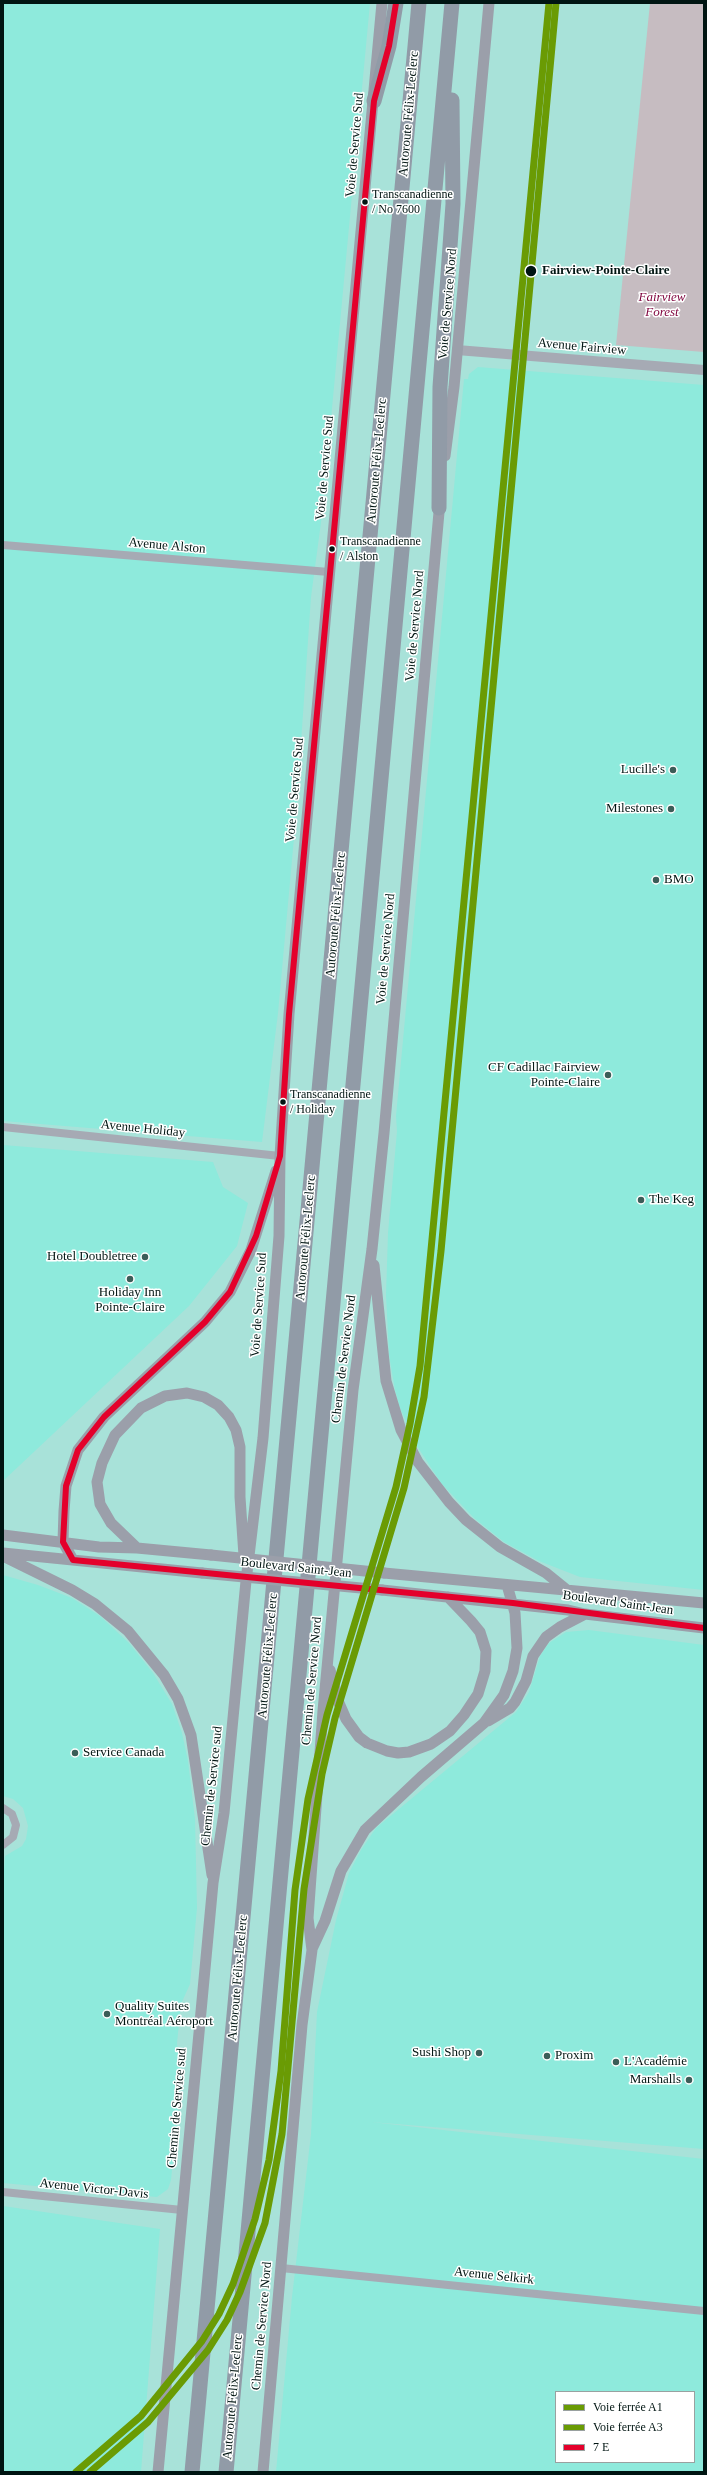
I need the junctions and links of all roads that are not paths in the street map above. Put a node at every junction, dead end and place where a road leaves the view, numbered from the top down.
1 (382, 3) edge
2 (396, 3) edge
3 (419, 3) edge
4 (452, 3) edge
5 (489, 3) edge
6 (450, 23) junction
7 (374, 101) junction
8 (457, 350) junction
9 (704, 370) edge
10 (439, 508) junction
11 (3, 545) edge
12 (329, 572) junction
13 (3, 1127) edge
14 (384, 1133) joint
15 (280, 1156) junction
16 (372, 1249) junction
17 (3, 1535) edge
18 (63, 1542) junction
19 (137, 1548) junction
20 (3, 1554) edge
21 (73, 1560) junction
22 (246, 1581) junction
23 (507, 1585) junction
24 (567, 1590) junction
25 (448, 1597) junction
26 (513, 1603) junction
27 (704, 1603) edge
28 (585, 1614) junction
29 (704, 1628) edge
30 (328, 1663) junction
31 (484, 1723) junction
32 (3, 1808) edge
33 (3, 1845) edge
34 (213, 1883) junction
35 (312, 1950) junction
36 (3, 2192) edge
37 (182, 2210) junction
38 (281, 2268) junction
39 (704, 2311) edge
40 (158, 2472) edge
41 (192, 2472) edge
42 (226, 2472) edge
43 (262, 2472) edge

1 - 7 main road, Voie de Service Sud
2 - 7 highway
3 - 41 highway, Autoroute Félix-Leclerc
4 - 6 highway, Autoroute Félix-Leclerc
5 - 8 main road, Voie de Service Nord
6 - 10 highway
6 - 42 highway, Autoroute Félix-Leclerc
7 - 12 main road, Voie de Service Sud
8 - 9 street, Avenue Fairview
8 - 10 main road, Voie de Service Nord
10 - 14 main road, Voie de Service Nord
11 - 12 street, Avenue Alston
12 - 15 main road, Voie de Service Sud
13 - 15 street, Avenue Holiday
14 - 16 main road, Chemin de Service Nord
15 - 18 main road
15 - 22 main road, Voie de Service Sud
16 - 24 main road
16 - 30 main road, Chemin de Service Nord
17 - 18 main road, Boulevard Saint-Jean
18 - 19 main road, Boulevard Saint-Jean
18 - 21 main road
19 - 22 main road
19 - 23 main road, Boulevard Saint-Jean, bridge
20 - 21 main road, Boulevard Saint-Jean
20 - 34 main road
21 - 25 main road, Boulevard Saint-Jean, bridge
22 - 34 main road, Chemin de Service sud
23 - 24 main road, Boulevard Saint-Jean
23 - 26 main road
24 - 27 main road, Boulevard Saint-Jean
25 - 26 main road, Boulevard Saint-Jean
25 - 30 main road
26 - 28 main road, Boulevard Saint-Jean
26 - 31 main road
28 - 29 main road, Boulevard Saint-Jean
28 - 31 main road
30 - 35 main road, Chemin de Service Nord
31 - 35 main road
32 - 33 street
34 - 37 main road, Chemin de Service sud
35 - 38 main road, Chemin de Service Nord
36 - 37 street, Avenue Victor-Davis
37 - 40 main road, Chemin de Service sud
38 - 39 street, Avenue Selkirk
38 - 43 main road, Chemin de Service Nord

